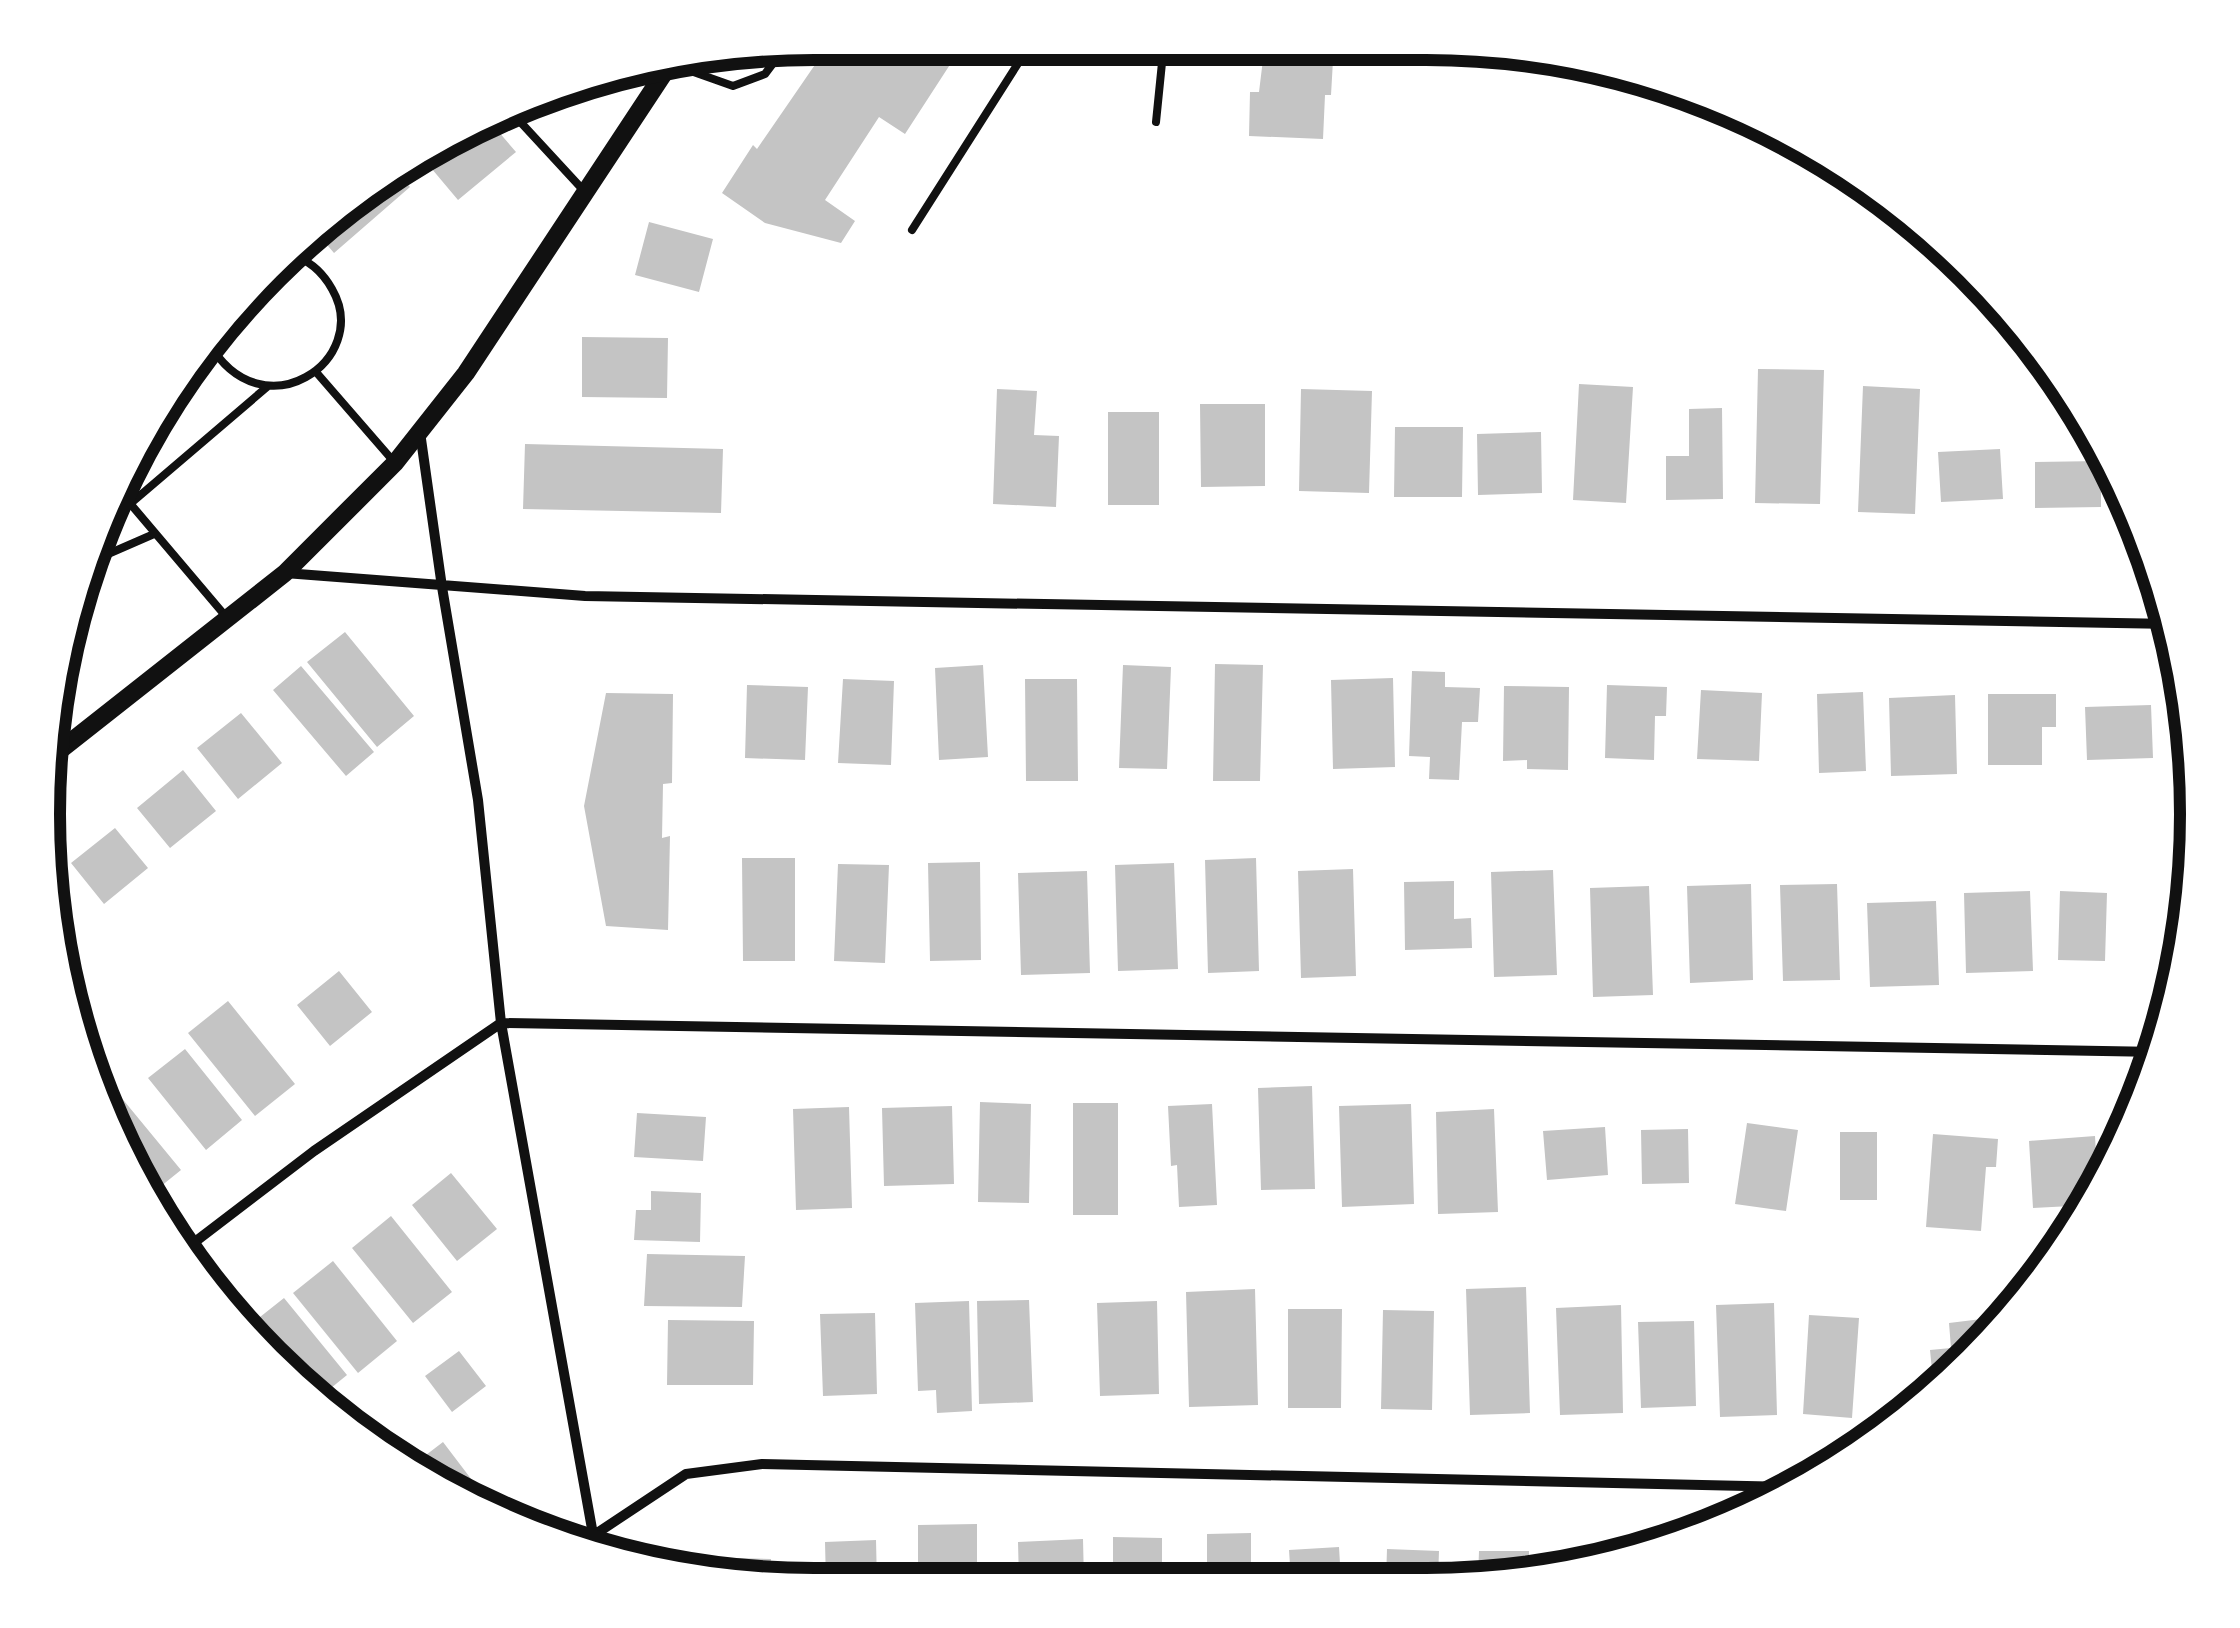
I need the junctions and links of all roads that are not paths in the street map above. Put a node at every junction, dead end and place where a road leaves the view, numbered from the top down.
1 (1020, 60) edge
2 (1162, 60) edge
3 (774, 62) edge
4 (692, 70) edge
5 (663, 75) edge
6 (650, 78) edge
7 (656, 86) junction
8 (519, 120) edge
9 (1156, 122) dead end
10 (586, 193) junction
11 (912, 230) dead end
12 (303, 260) edge
13 (216, 355) edge
14 (316, 372) junction
15 (267, 387) junction
16 (420, 431) junction
17 (394, 464) junction
18 (130, 504) joint
19 (154, 534) junction
20 (106, 555) edge
21 (285, 573) junction
22 (442, 587) junction
23 (228, 618) junction
24 (2155, 624) edge
25 (63, 748) edge
26 (501, 1023) junction
27 (2141, 1052) edge
28 (194, 1243) edge
29 (1766, 1486) edge
30 (592, 1534) joint

1 - 11 lane
2 - 9 lane
3 - 4 lane
5 - 7 street
6 - 7 lane
7 - 10 street
8 - 10 lane
10 - 16 street
12 - 14 lane
13 - 15 lane
14 - 15 lane
14 - 17 lane
15 - 18 lane
16 - 17 street
16 - 22 street
17 - 21 street
18 - 19 lane
19 - 20 lane
19 - 23 lane
21 - 22 street
21 - 23 street
22 - 24 street
22 - 26 street
23 - 25 street
26 - 27 street
26 - 28 street
26 - 30 street
29 - 30 street

